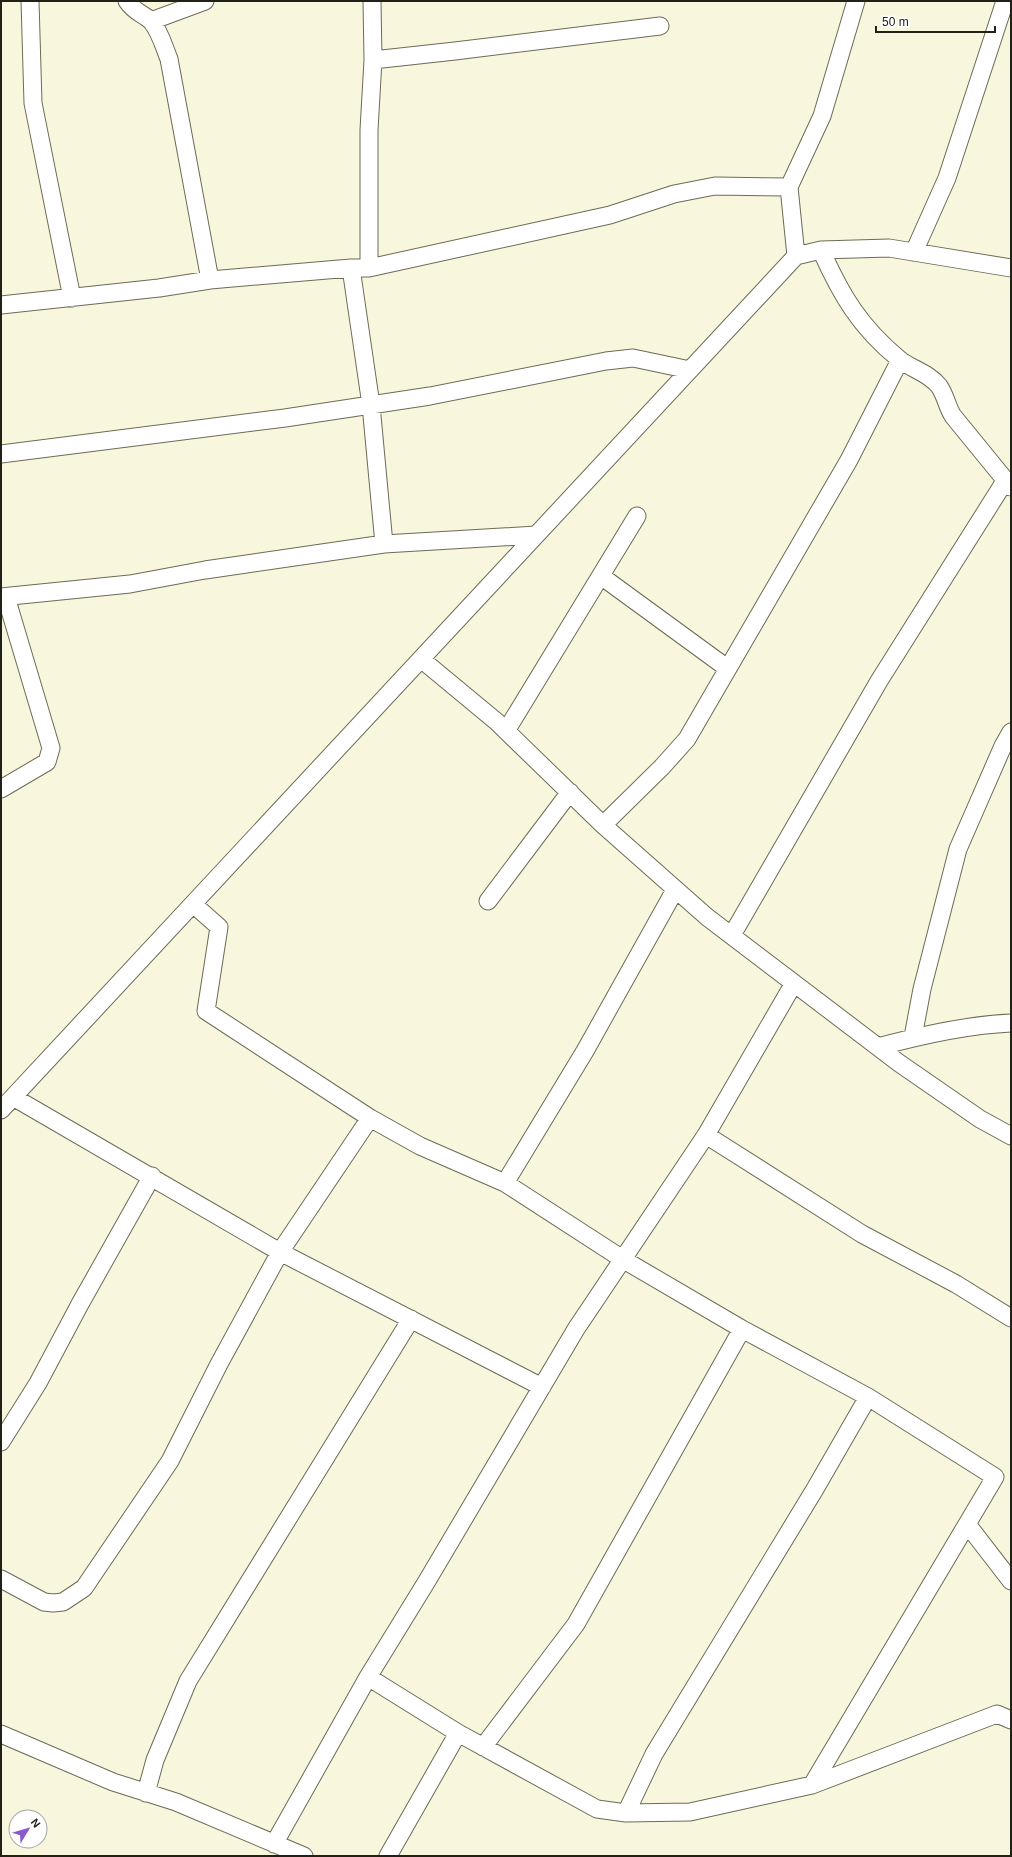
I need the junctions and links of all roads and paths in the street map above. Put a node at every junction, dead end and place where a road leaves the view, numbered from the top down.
1 (30, 1) edge
2 (128, 1) edge
3 (205, 1) edge
4 (372, 1) edge
5 (856, 1) edge
6 (1005, 1) edge
7 (151, 21) junction
8 (660, 26) dead end
9 (373, 60) junction
10 (789, 187) junction
11 (821, 250) junction
12 (914, 252) junction
13 (796, 256) junction
14 (351, 268) junction
15 (369, 268) junction
16 (1011, 268) edge
17 (210, 280) junction
18 (72, 298) junction
19 (1, 305) edge
20 (900, 360) junction
21 (690, 370) junction
22 (371, 405) junction
23 (1, 454) edge
24 (1008, 484) edge
25 (637, 516) dead end
26 (536, 535) junction
27 (384, 544) junction
28 (601, 576) junction
29 (4, 597) edge
30 (420, 659) junction
31 (727, 668) junction
32 (506, 731) junction
33 (1011, 732) edge
34 (1, 789) edge
35 (570, 792) junction
36 (603, 825) junction
37 (675, 890) junction
38 (488, 901) dead end
39 (193, 904) junction
40 (732, 935) junction
41 (794, 983) junction
42 (1011, 1023) edge
43 (913, 1037) junction
44 (878, 1047) junction
45 (14, 1097) junction
46 (1, 1110) edge
47 (370, 1118) junction
48 (706, 1135) junction
49 (1011, 1136) edge
50 (152, 1176) junction
51 (505, 1183) junction
52 (280, 1252) junction
53 (624, 1260) junction
54 (1011, 1318) edge
55 (411, 1319) junction
56 (742, 1329) junction
57 (542, 1387) junction
58 (868, 1396) junction
59 (1, 1442) edge
60 (967, 1524) junction
61 (1, 1579) edge
62 (1011, 1581) edge
63 (368, 1677) junction
64 (1011, 1720) edge
65 (458, 1733) junction
66 (1, 1734) edge
67 (483, 1747) junction
68 (812, 1785) junction
69 (146, 1793) junction
70 (626, 1813) junction
71 (274, 1844) junction
72 (304, 1856) edge
73 (388, 1856) edge

1 - 18 street
2 - 7 street
3 - 7 street
4 - 9 street
5 - 10 street
6 - 12 street
7 - 17 street
8 - 9 street
9 - 15 street
10 - 13 street
10 - 15 street
11 - 12 street
11 - 13 street
11 - 20 street
12 - 16 street
13 - 21 street
14 - 15 street
14 - 17 street
14 - 22 street
17 - 18 street
18 - 19 street
20 - 24 street
20 - 31 street
21 - 22 street
21 - 26 street
22 - 23 street
22 - 27 street
24 - 40 street
25 - 28 street
26 - 27 street
26 - 30 street
27 - 29 street
28 - 31 street
28 - 32 street
29 - 34 street
30 - 32 street
30 - 39 street
31 - 36 street
32 - 35 street
33 - 43 street
35 - 36 street
35 - 38 street
36 - 37 street
37 - 40 street
37 - 51 street
39 - 45 street
39 - 47 street
40 - 41 street
41 - 44 street
41 - 48 street
42 - 43 street
43 - 44 street
44 - 49 street
45 - 46 street
45 - 50 street
47 - 51 street
47 - 52 street
48 - 53 street
48 - 54 street
50 - 52 street
50 - 59 street
51 - 53 street
52 - 55 street
52 - 61 street
53 - 56 street
53 - 57 street
55 - 57 street
55 - 69 street
56 - 58 street
56 - 67 street
57 - 63 street
58 - 60 street
58 - 70 street
60 - 62 street
60 - 68 street
63 - 65 street
63 - 71 street
64 - 68 street
65 - 67 street
65 - 73 street
66 - 69 street
67 - 70 street
68 - 70 street
69 - 71 street
71 - 72 street

